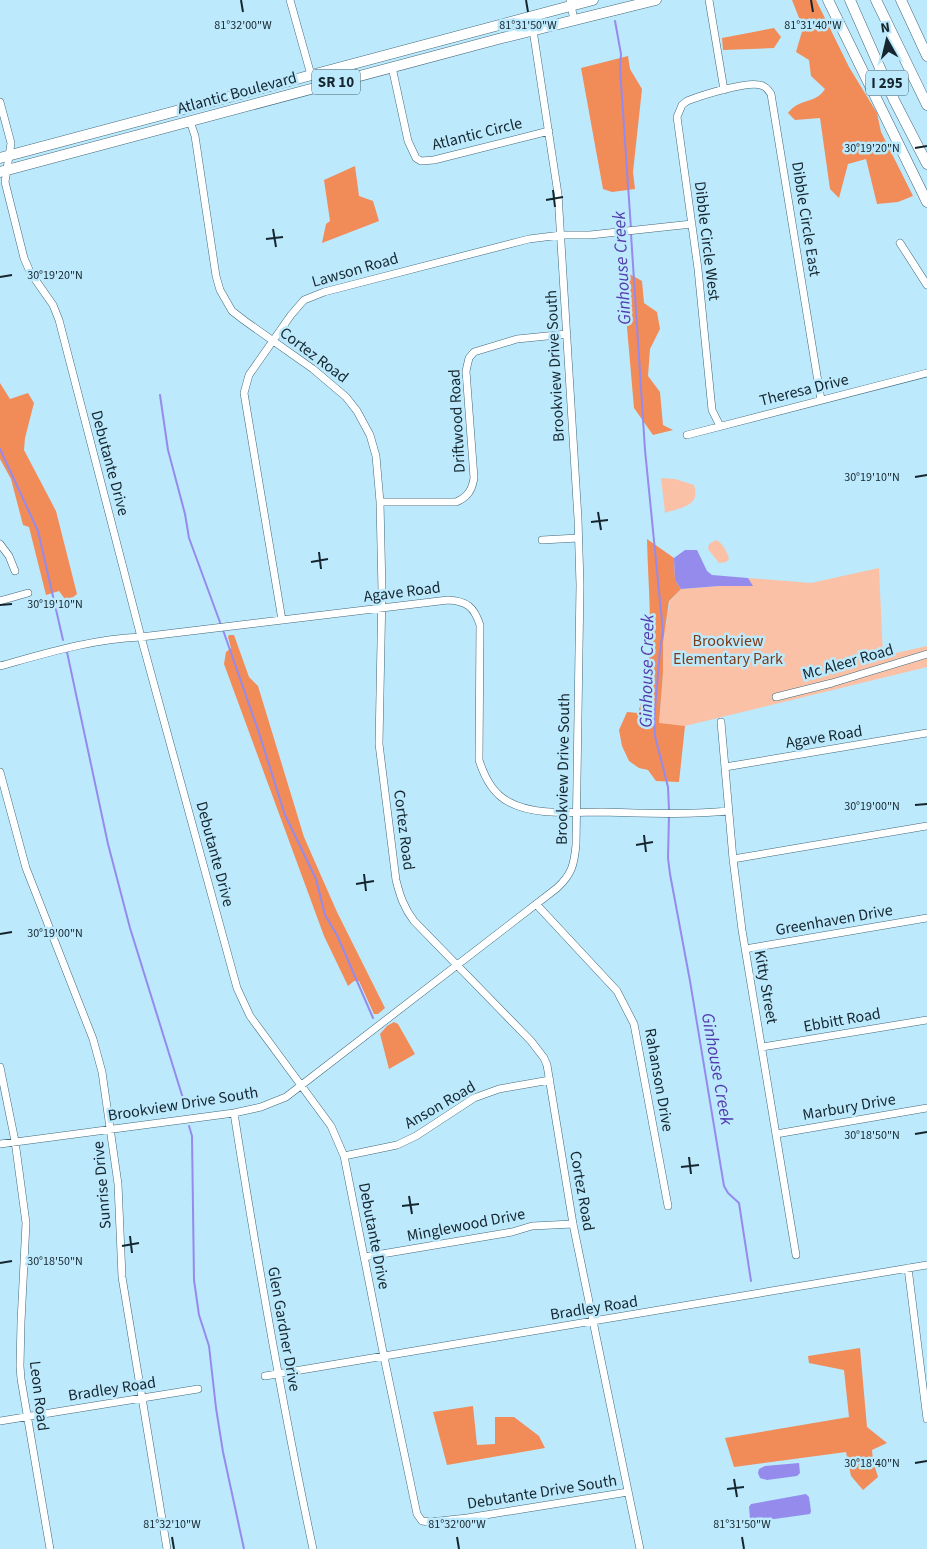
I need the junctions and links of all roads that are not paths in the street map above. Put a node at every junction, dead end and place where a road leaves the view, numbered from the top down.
1 (290, 0) edge
2 (593, 0) edge
3 (656, 0) edge
4 (709, 0) edge
5 (850, 0) edge
6 (876, 0) edge
7 (901, 0) edge
8 (571, 3) edge
9 (829, 3) edge
10 (574, 20) junction
11 (532, 30) junction
12 (409, 49) junction
13 (927, 56) edge
14 (392, 67) junction
15 (311, 75) junction
16 (724, 90) junction
17 (0, 102) edge
18 (206, 103) junction
19 (927, 105) edge
20 (185, 108) junction
21 (190, 121) junction
22 (169, 127) junction
23 (549, 130) junction
24 (4, 156) edge
25 (927, 164) edge
26 (3, 171) edge
27 (927, 202) edge
28 (692, 224) junction
29 (561, 236) junction
30 (900, 243) dead end
31 (927, 285) edge
32 (567, 334) junction
33 (274, 341) junction
34 (927, 373) edge
35 (821, 400) junction
36 (720, 426) junction
37 (688, 436) dead end
38 (380, 502) junction
39 (578, 538) junction
40 (542, 540) dead end
41 (0, 545) edge
42 (15, 571) dead end
43 (28, 593) dead end
44 (0, 601) edge
45 (380, 609) junction
46 (282, 620) junction
47 (141, 637) junction
48 (927, 654) edge
49 (0, 666) edge
50 (776, 697) dead end
51 (721, 722) dead end
52 (927, 734) edge
53 (725, 767) junction
54 (0, 772) edge
55 (728, 811) junction
56 (577, 812) junction
57 (927, 826) edge
58 (732, 859) junction
59 (536, 904) junction
60 (927, 918) edge
61 (745, 949) junction
62 (456, 966) junction
63 (927, 1020) edge
64 (762, 1047) junction
65 (0, 1067) edge
66 (550, 1080) junction
67 (300, 1085) junction
68 (927, 1108) edge
69 (234, 1113) junction
70 (111, 1129) junction
71 (776, 1134) junction
72 (15, 1141) junction
73 (0, 1144) edge
74 (344, 1156) junction
75 (668, 1206) dead end
76 (573, 1224) junction
77 (796, 1256) dead end
78 (364, 1257) junction
79 (927, 1265) edge
80 (908, 1268) junction
81 (594, 1322) junction
82 (384, 1357) junction
83 (279, 1374) junction
84 (265, 1376) dead end
85 (198, 1389) dead end
86 (142, 1398) junction
87 (27, 1417) junction
88 (927, 1419) edge
89 (0, 1421) edge
90 (628, 1492) junction
91 (430, 1522) joint
92 (50, 1549) edge
93 (167, 1549) edge
94 (313, 1549) edge
95 (640, 1549) edge

1 - 15 street
2 - 8 highway, Atlantic Boulevard / SR 10
3 - 10 highway, Atlantic Boulevard / SR 10
4 - 16 street
5 - 25 highway, I 295
6 - 19 highway, I 295
7 - 13 highway
8 - 10 street
8 - 12 highway, Atlantic Boulevard / SR 10
9 - 27 highway
10 - 11 highway, Atlantic Boulevard / SR 10
11 - 14 highway, Atlantic Boulevard / SR 10
11 - 23 street, Brookview Drive South
12 - 14 highway
12 - 15 highway, Atlantic Boulevard / SR 10
14 - 21 highway, Atlantic Boulevard / SR 10
14 - 23 street, Atlantic Circle
15 - 18 highway, Atlantic Boulevard / SR 10
16 - 28 street, Dibble Circle West
16 - 35 street, Dibble Circle East
17 - 24 street, Debutante Drive
18 - 20 highway, Atlantic Boulevard / SR 10
18 - 21 highway
20 - 22 highway
20 - 24 highway, Atlantic Boulevard / SR 10
21 - 22 highway, Atlantic Boulevard / SR 10
21 - 33 street, Cortez Road
22 - 26 highway, Atlantic Boulevard / SR 10
23 - 29 street, Brookview Drive South
24 - 26 street, Debutante Drive
26 - 47 street, Debutante Drive
28 - 29 street, Lawson Road
28 - 36 street, Dibble Circle West
29 - 32 street, Brookview Drive South
29 - 33 street, Lawson Road
30 - 31 street
32 - 38 street, Driftwood Road
32 - 39 street, Brookview Drive South
33 - 38 street, Cortez Road
33 - 46 street, Lawson Road
34 - 35 street, Theresa Drive
35 - 36 street, Theresa Drive
36 - 37 street, Theresa Drive
38 - 45 street, Cortez Road
39 - 40 street
39 - 56 street, Brookview Drive South
41 - 42 street
43 - 44 street
45 - 46 street, Agave Road
45 - 56 street, Agave Road
45 - 62 street, Cortez Road
46 - 47 street, Agave Road
47 - 49 street, Agave Road
47 - 67 street, Debutante Drive
48 - 50 street, Mc Aleer Road
51 - 53 street, Kitty Street
52 - 53 street, Agave Road
53 - 55 street, Kitty Street
54 - 70 street, Sunrise Drive
55 - 56 street, Agave Road
55 - 58 street, Kitty Street
56 - 59 street, Brookview Drive South
57 - 58 street
58 - 61 street, Kitty Street
59 - 62 street, Brookview Drive South
59 - 75 street, Rahanson Drive
60 - 61 street, Greenhaven Drive
61 - 64 street, Kitty Street
62 - 66 street, Cortez Road
62 - 67 street, Brookview Drive South
63 - 64 street, Ebbitt Road
64 - 71 street, Kitty Street
65 - 72 street, Leon Road
66 - 74 street, Anson Road
66 - 76 street, Cortez Road
67 - 69 street, Brookview Drive South
67 - 74 street, Debutante Drive
68 - 71 street, Marbury Drive
69 - 70 street, Brookview Drive South
69 - 83 street, Glen Gardner Drive
70 - 72 street, Brookview Drive South
70 - 86 street, Sunrise Drive
71 - 77 street, Kitty Street
72 - 73 street, Brookview Drive South
72 - 87 street, Leon Road
74 - 78 street, Debutante Drive
76 - 78 street, Minglewood Drive
76 - 81 street, Cortez Road
78 - 82 street, Debutante Drive
79 - 80 street, Bradley Road
80 - 81 street, Bradley Road
80 - 88 street
81 - 82 street, Bradley Road
81 - 90 street, Cortez Road
82 - 83 street, Bradley Road
82 - 91 street, Debutante Drive
83 - 84 street, Bradley Road
83 - 94 street, Glen Gardner Drive
85 - 86 street, Bradley Road
86 - 87 street, Bradley Road
86 - 93 street, Sunrise Drive
87 - 89 street, Bradley Road
87 - 92 street, Leon Road
90 - 91 street, Debutante Drive South
90 - 95 street, Cortez Road

